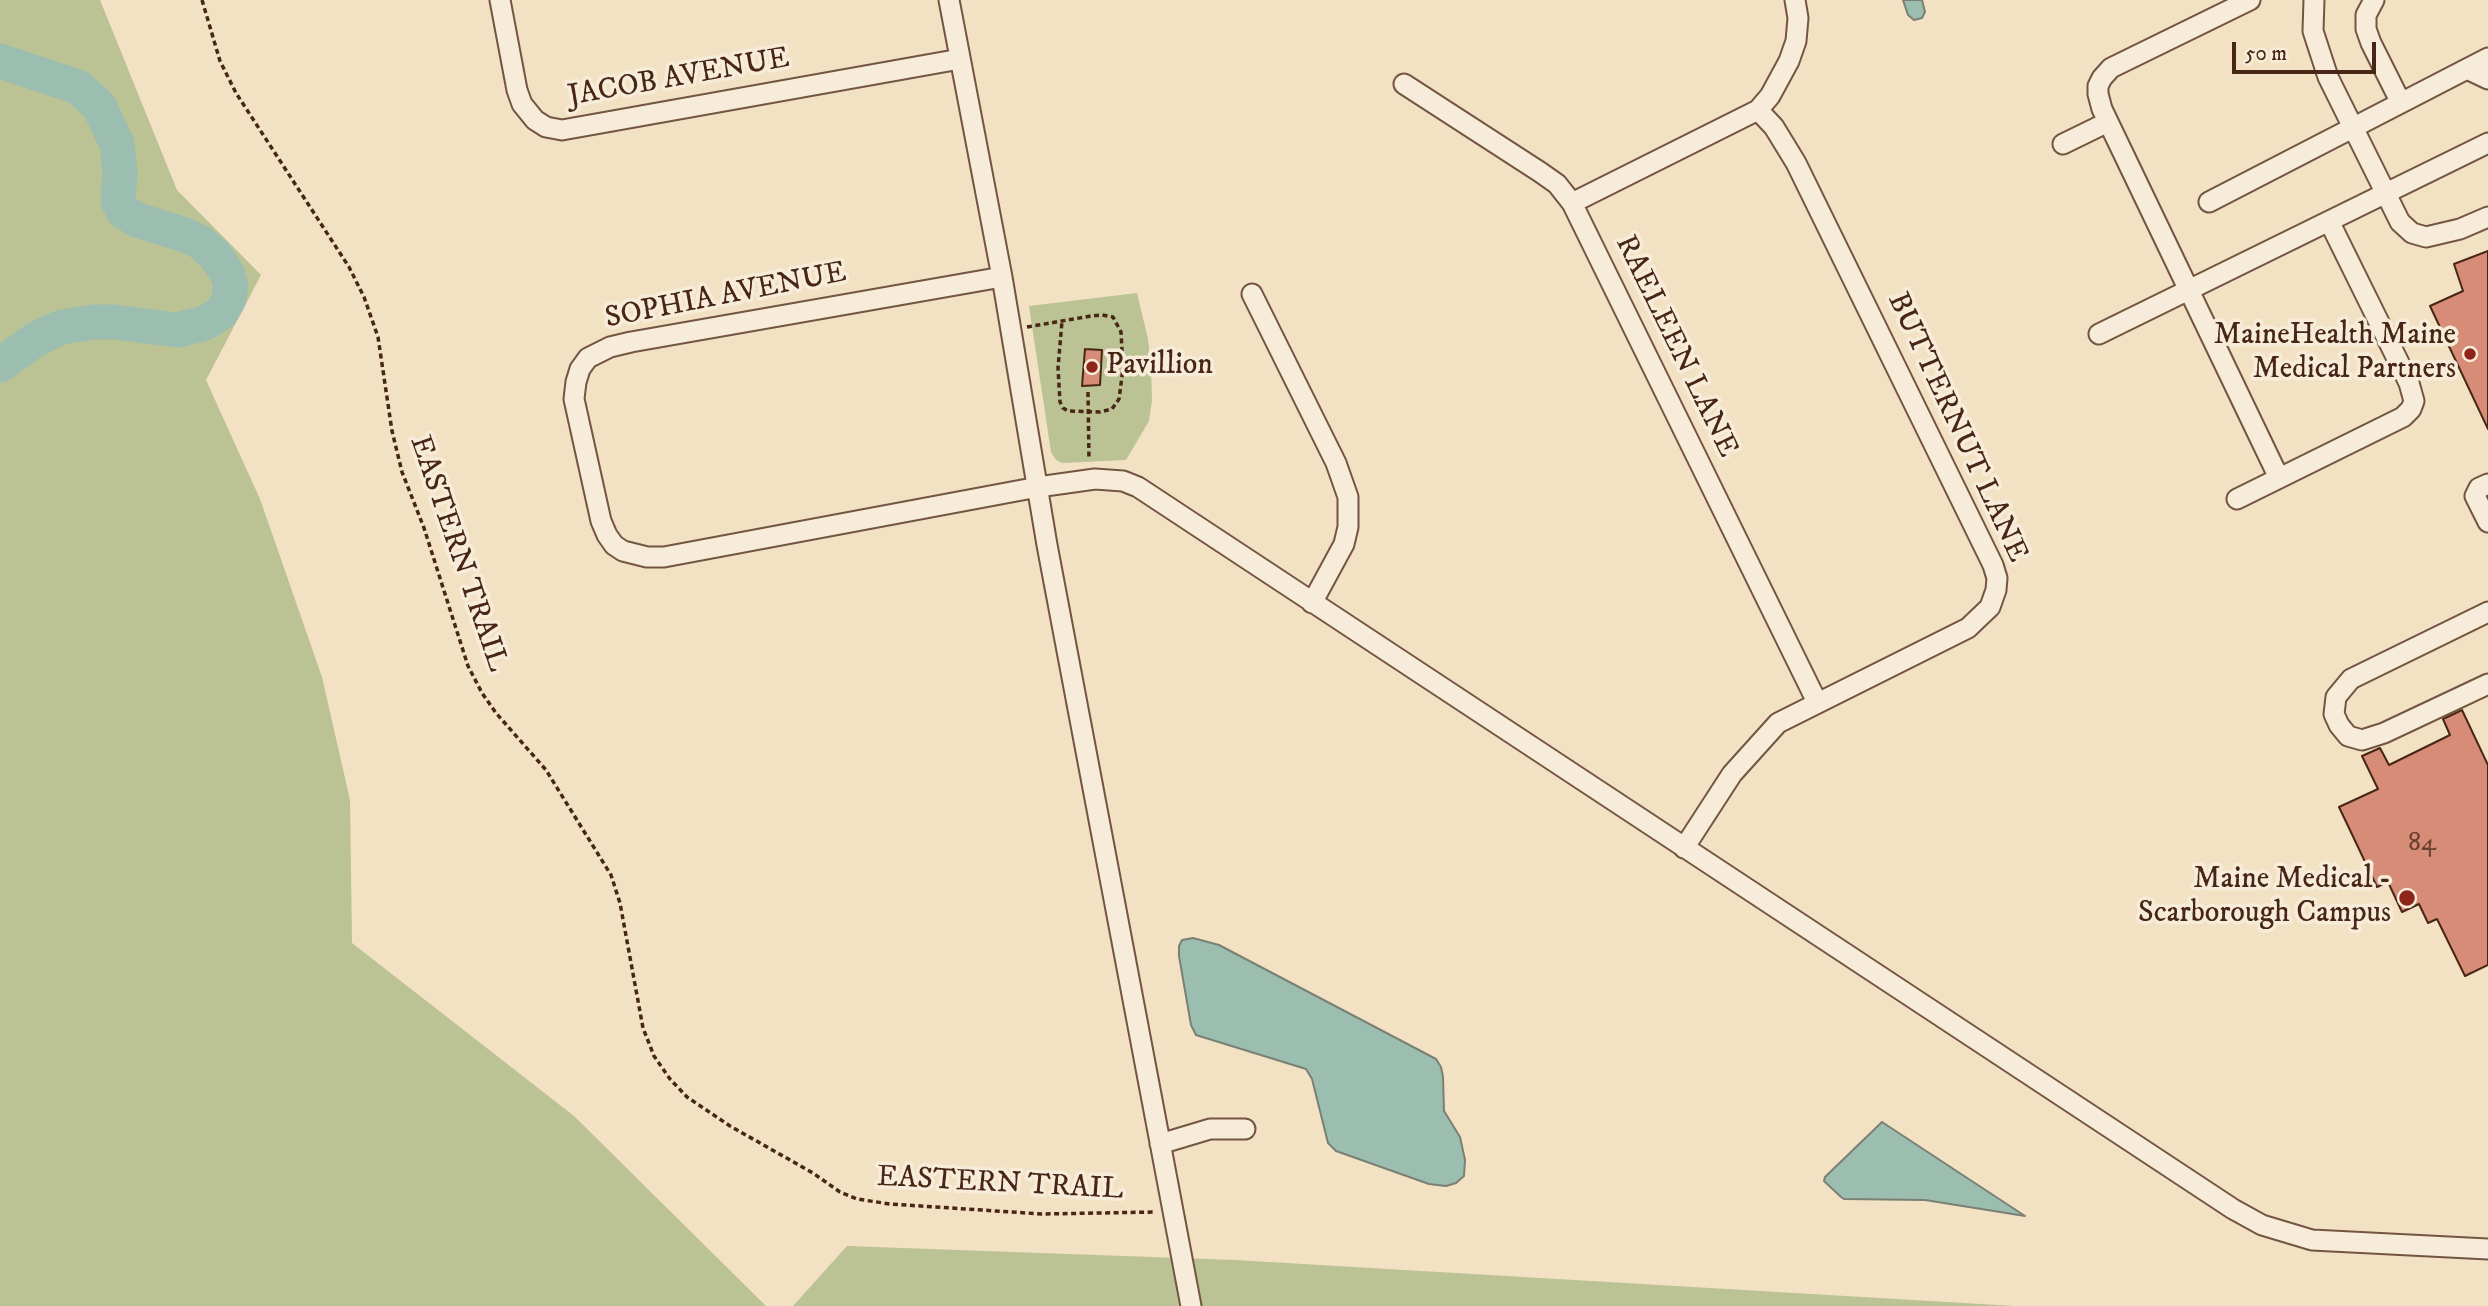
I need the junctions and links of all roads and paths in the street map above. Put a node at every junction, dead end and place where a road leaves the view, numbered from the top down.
1 (202, 0) edge
2 (499, 0) edge
3 (949, 0) edge
4 (1795, 0) edge
5 (2250, 0) edge
6 (2314, 0) edge
7 (2374, 0) edge
8 (960, 58) junction
9 (2488, 58) edge
10 (2468, 69) junction
11 (2488, 79) edge
12 (1404, 84) dead end
13 (2401, 103) junction
14 (1758, 110) junction
15 (2108, 122) junction
16 (2353, 128) junction
17 (2488, 143) edge
18 (2063, 144) dead end
19 (2385, 193) junction
20 (2209, 202) dead end
21 (1572, 203) junction
22 (2488, 217) edge
23 (2329, 221) junction
24 (1002, 277) junction
25 (2189, 289) junction
26 (1252, 294) dead end
27 (1062, 321) junction
28 (1011, 330) junction
29 (2099, 334) dead end
30 (1088, 393) dead end
31 (1088, 411) junction
32 (2279, 478) junction
33 (1089, 479) junction
34 (2488, 484) edge
35 (1038, 487) junction
36 (2237, 499) dead end
37 (2488, 522) edge
38 (1312, 603) junction
39 (2488, 612) edge
40 (2488, 684) edge
41 (1817, 702) junction
42 (1684, 848) junction
43 (1245, 1129) dead end
44 (1160, 1144) junction
45 (1173, 1212) junction
46 (2488, 1249) edge
47 (1191, 1306) edge

1 - 45 path, EASTERN TRAIL
2 - 8 street, JACOB AVENUE
3 - 8 street
4 - 14 street
5 - 15 street
6 - 16 street
7 - 13 street
8 - 24 street
9 - 10 street
10 - 11 street
10 - 13 street
12 - 21 street, RAELEEN LANE
13 - 16 street
14 - 21 street
14 - 41 street, BUTTERNUT LANE
15 - 18 street
15 - 25 street
16 - 19 street
16 - 20 street
17 - 19 street
19 - 22 street
19 - 23 street
21 - 41 street, RAELEEN LANE
23 - 25 street
23 - 32 street
24 - 28 street
24 - 35 street, SOPHIA AVENUE
25 - 29 street
25 - 32 street
26 - 38 street
27 - 28 path
27 - 31 path
27 - 31 path
28 - 35 street
30 - 31 path
31 - 33 path
32 - 36 street
33 - 35 street, SOPHIA AVENUE
33 - 38 street, SOPHIA AVENUE
34 - 37 street
35 - 44 street
38 - 42 street, SOPHIA AVENUE
39 - 40 street
41 - 42 street, BUTTERNUT LANE
42 - 46 street, SOPHIA AVENUE
43 - 44 street
44 - 45 street
45 - 47 street

